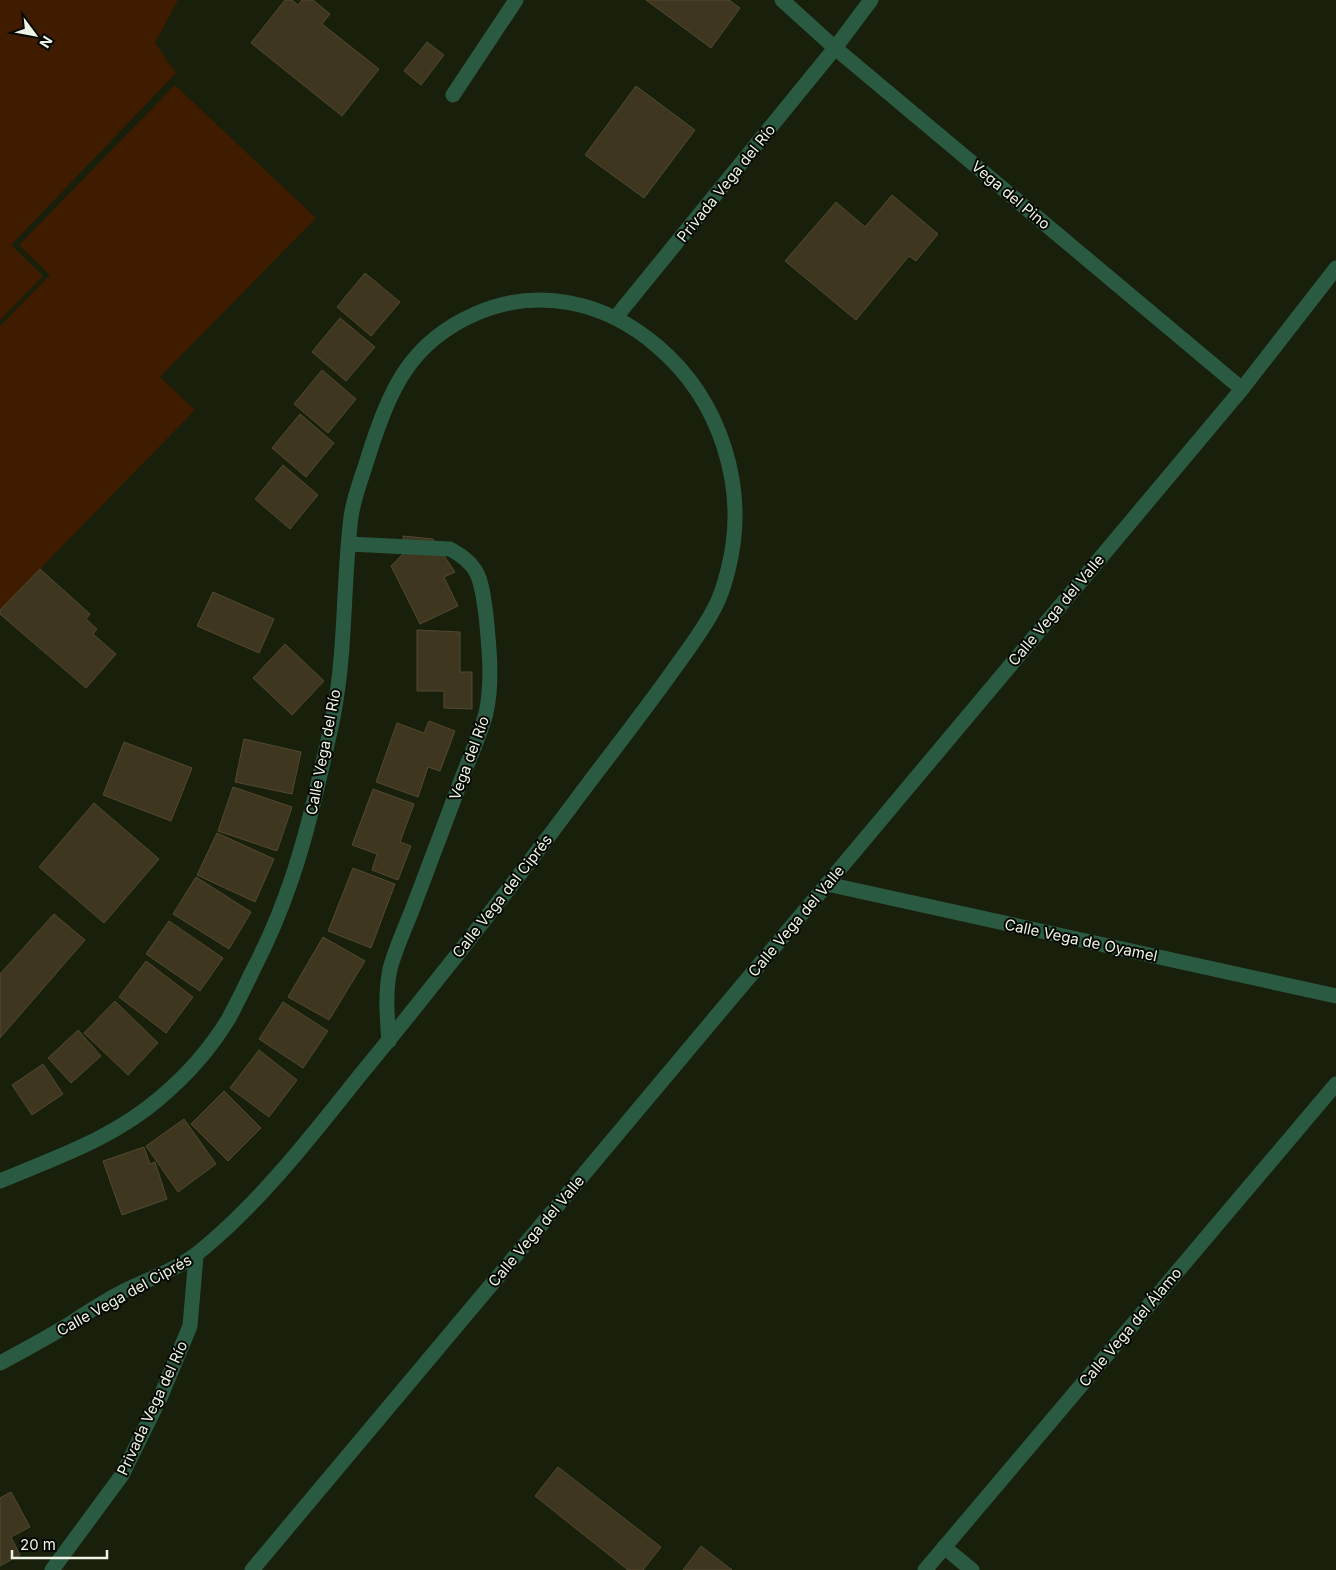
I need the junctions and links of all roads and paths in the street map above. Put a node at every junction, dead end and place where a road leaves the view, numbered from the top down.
1 (516, 0) edge
2 (782, 0) edge
3 (871, 0) edge
4 (835, 48) junction
5 (454, 95) dead end
6 (1336, 268) edge
7 (616, 317) junction
8 (1242, 389) junction
9 (348, 544) junction
10 (827, 884) junction
11 (1336, 996) edge
12 (389, 1041) junction
13 (1336, 1084) edge
14 (0, 1181) edge
15 (196, 1256) junction
16 (0, 1363) edge
17 (944, 1547) junction
18 (52, 1570) edge
19 (252, 1570) edge
20 (925, 1570) edge
21 (972, 1570) edge

1 - 5 street
2 - 4 street, Vega del Pino
3 - 4 street, Privada Vega del Río
4 - 7 street, Privada Vega del Río
4 - 8 street, Vega del Pino
6 - 8 street, Calle Vega del Valle
7 - 9 street, Calle Vega del Río
7 - 12 street, Calle Vega del Ciprés
8 - 10 street, Calle Vega del Valle
9 - 12 street, Vega del Río
9 - 14 street, Calle Vega del Río
10 - 11 street, Calle Vega de Oyamel
10 - 19 street, Calle Vega del Valle
12 - 15 street, Calle Vega del Ciprés
13 - 17 street, Calle Vega del Álamo
15 - 16 street, Calle Vega del Ciprés
15 - 18 street, Privada Vega del Río
17 - 20 street, Calle Vega del Álamo
17 - 21 street

